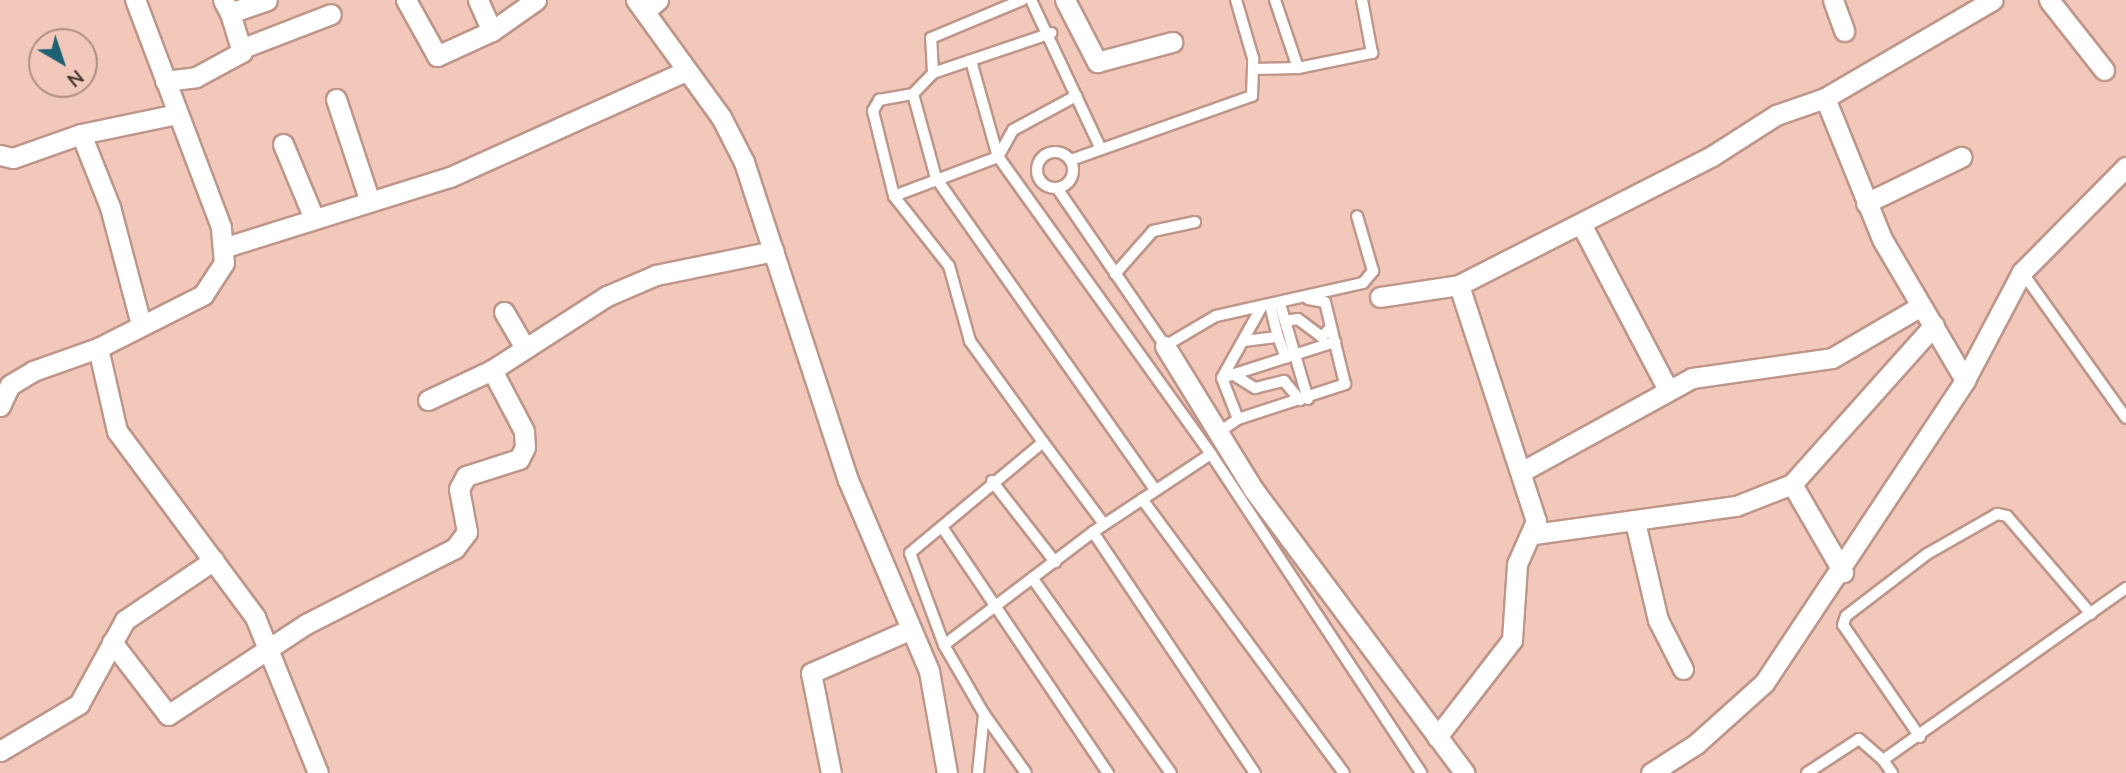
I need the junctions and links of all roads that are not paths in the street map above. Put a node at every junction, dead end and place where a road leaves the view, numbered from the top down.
1 (135, 0) edge
2 (267, 0) edge
3 (406, 0) edge
4 (478, 0) edge
5 (1022, 0) edge
6 (1031, 0) edge
7 (1065, 0) edge
8 (1236, 0) edge
9 (1275, 0) edge
10 (1362, 0) edge
11 (1833, 0) edge
12 (1993, 0) edge
13 (2049, 0) edge
14 (526, 3) edge
15 (646, 4) edge
16 (227, 7) edge
17 (331, 14) dead end
18 (492, 31) junction
19 (1844, 31) dead end
20 (1051, 33) junction
21 (1172, 42) dead end
22 (243, 48) junction
23 (971, 61) junction
24 (1298, 68) junction
25 (1255, 69) junction
26 (2104, 70) dead end
27 (687, 71) junction
28 (933, 73) junction
29 (165, 81) junction
30 (913, 94) junction
31 (1076, 96) junction
32 (1825, 98) junction
33 (336, 99) dead end
34 (177, 114) junction
35 (81, 134) junction
36 (283, 144) dead end
37 (1100, 147) junction
38 (0, 155) edge
39 (998, 157) junction
40 (1961, 157) dead end
41 (1071, 160) junction
42 (2126, 167) edge
43 (936, 178) junction
44 (1057, 188) junction
45 (894, 196) junction
46 (369, 199) junction
47 (1866, 204) junction
48 (313, 216) junction
49 (1357, 216) dead end
50 (1195, 222) dead end
51 (1581, 224) junction
52 (226, 247) junction
53 (774, 251) junction
54 (2022, 272) junction
55 (1115, 274) junction
56 (1459, 285) junction
57 (1380, 297) dead end
58 (1275, 305) junction
59 (1921, 306) junction
60 (504, 312) dead end
61 (1285, 321) junction
62 (141, 324) junction
63 (1934, 325) junction
64 (1331, 327) junction
65 (1278, 337) junction
66 (1244, 341) junction
67 (1335, 342) junction
68 (1165, 346) junction
69 (98, 348) junction
70 (525, 348) junction
71 (1291, 357) junction
72 (492, 370) junction
73 (1234, 374) junction
74 (1222, 378) junction
75 (5, 379) edge
76 (1965, 380) junction
77 (1668, 390) junction
78 (1304, 399) junction
79 (428, 400) dead end
80 (0, 407) edge
81 (2126, 418) edge
82 (1238, 419) junction
83 (1218, 433) junction
84 (1043, 442) junction
85 (1211, 454) junction
86 (1521, 472) junction
87 (992, 481) junction
88 (1792, 484) junction
89 (1155, 489) junction
90 (1142, 499) junction
91 (1635, 522) junction
92 (1104, 524) junction
93 (942, 527) junction
94 (1093, 532) junction
95 (1534, 534) junction
96 (215, 560) junction
97 (1055, 562) junction
98 (1843, 572) junction
99 (1033, 579) junction
100 (2126, 588) edge
101 (994, 607) junction
102 (2091, 614) junction
103 (909, 630) junction
104 (112, 642) junction
105 (270, 644) junction
106 (944, 645) junction
107 (1683, 669) dead end
108 (984, 713) junction
109 (1437, 737) junction
110 (1920, 737) junction
111 (0, 751) edge
112 (1883, 760) junction
113 (317, 773) edge
114 (831, 773) edge
115 (947, 773) edge
116 (978, 773) edge
117 (1026, 773) edge
118 (1108, 773) edge
119 (1171, 773) edge
120 (1255, 773) edge
121 (1344, 773) edge
122 (1421, 773) edge
123 (1465, 773) edge
124 (1651, 773) edge
125 (1807, 773) edge
126 (1892, 773) edge

1 - 29 street
2 - 16 street
3 - 18 street
4 - 18 street
5 - 28 lane
6 - 20 lane
7 - 21 street
8 - 25 lane
9 - 24 lane
10 - 24 lane
11 - 19 street
12 - 32 street
13 - 26 street
14 - 18 street
15 - 27 street
16 - 22 street
17 - 22 street
20 - 23 lane
20 - 31 lane
22 - 29 street
23 - 28 lane
23 - 39 lane
24 - 25 lane
25 - 37 lane
27 - 46 street
27 - 53 street
28 - 30 lane
29 - 34 street
30 - 43 lane
30 - 45 lane
31 - 37 lane
31 - 39 lane
32 - 47 street
32 - 51 street
33 - 46 street
34 - 35 street
34 - 52 street
35 - 38 street
35 - 62 street
36 - 48 street
37 - 41 lane
39 - 43 lane
39 - 85 lane
40 - 47 street
41 - 44 lane
41 - 44 lane
42 - 54 street
43 - 45 lane
43 - 89 lane
44 - 55 lane
45 - 84 lane
46 - 48 street
47 - 59 street
48 - 52 street
49 - 68 lane
50 - 55 lane
51 - 56 street
51 - 77 street
52 - 62 street
53 - 70 street
53 - 103 street
54 - 76 street
54 - 81 lane
55 - 68 lane
56 - 57 street
56 - 86 street
58 - 61 lane
58 - 64 lane
58 - 65 lane
58 - 66 lane
59 - 63 street
59 - 77 street
60 - 70 street
61 - 64 lane
61 - 71 lane
62 - 69 street
63 - 76 street
63 - 88 street
64 - 67 lane
65 - 66 lane
65 - 71 lane
66 - 74 lane
67 - 71 lane
67 - 78 lane
68 - 83 street
69 - 75 street
69 - 96 street
70 - 72 street
71 - 73 lane
71 - 78 lane
72 - 79 street
72 - 105 street
73 - 74 lane
73 - 78 lane
74 - 82 lane
75 - 80 street
76 - 98 street
77 - 86 street
78 - 82 lane
82 - 83 lane
83 - 109 street
84 - 87 lane
84 - 92 lane
85 - 89 lane
85 - 122 lane
86 - 95 street
87 - 93 lane
87 - 97 lane
88 - 91 street
88 - 98 street
89 - 90 lane
90 - 92 lane
90 - 121 lane
91 - 95 street
91 - 107 street
92 - 94 lane
93 - 101 lane
93 - 106 lane
94 - 97 lane
94 - 120 lane
95 - 109 street
96 - 104 street
96 - 105 street
97 - 99 lane
98 - 124 street
99 - 101 lane
99 - 119 lane
100 - 102 lane
101 - 106 lane
101 - 118 lane
102 - 110 lane
102 - 110 lane
103 - 114 street
103 - 115 street
104 - 105 street
104 - 111 street
105 - 113 street
106 - 108 lane
108 - 116 lane
108 - 117 lane
109 - 123 street
110 - 112 lane
112 - 125 lane
112 - 126 lane

